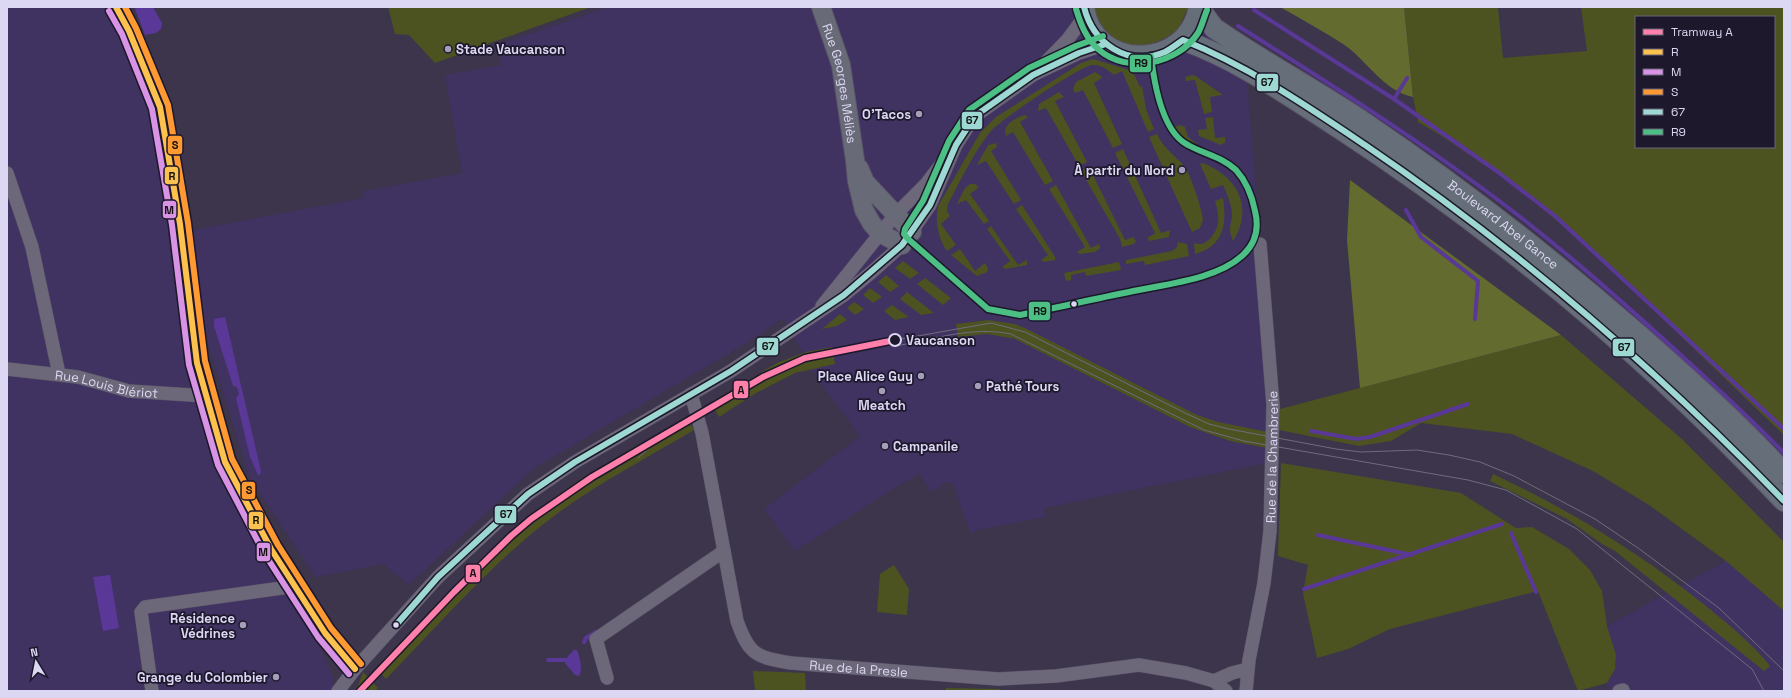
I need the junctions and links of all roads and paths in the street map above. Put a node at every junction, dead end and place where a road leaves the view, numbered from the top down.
1 (116, 7) edge
2 (821, 7) edge
3 (1199, 8) edge
4 (1084, 11) edge
5 (1183, 40) junction
6 (1106, 44) junction
7 (1033, 75) junction
8 (956, 145) junction
9 (856, 160) junction
10 (7, 173) edge
11 (895, 215) junction
12 (880, 233) junction
13 (907, 238) junction
14 (1260, 244) dead end
15 (818, 312) junction
16 (7, 369) edge
17 (58, 374) junction
18 (691, 394) junction
19 (206, 396) junction
20 (1784, 473) edge
21 (1784, 501) edge
22 (724, 551) junction
23 (296, 586) junction
24 (355, 669) junction
25 (1248, 669) junction
26 (607, 678) dead end
27 (1214, 682) junction
28 (152, 691) edge
29 (338, 691) edge
30 (1226, 691) edge
31 (1246, 691) edge

1 - 19 street
2 - 9 street, Rue Georges Méliès
3 - 5 main road
3 - 20 main road, Boulevard Abel Gance
4 - 6 main road
4 - 7 street
5 - 6 main road
5 - 21 main road, Boulevard Abel Gance
6 - 7 street
7 - 8 street
8 - 11 street
8 - 13 street
9 - 11 street, Rue Georges Méliès
9 - 12 street, Rue Georges Méliès
10 - 17 street
11 - 12 street
11 - 13 street, Rue Georges Méliès
12 - 13 street, Rue Georges Méliès
12 - 15 street
13 - 15 street
14 - 25 street, Rue de la Chambrerie
15 - 18 street
16 - 17 street, Rue Louis Blériot
17 - 19 street, Rue Louis Blériot
18 - 22 street, Rue de la Presle
18 - 24 street
19 - 23 street
22 - 26 street
22 - 27 street, Rue de la Presle
23 - 24 street
23 - 28 street
24 - 29 street
25 - 27 street
25 - 31 street, Rue de la Chambrerie
27 - 30 street, Rue de la Presle

